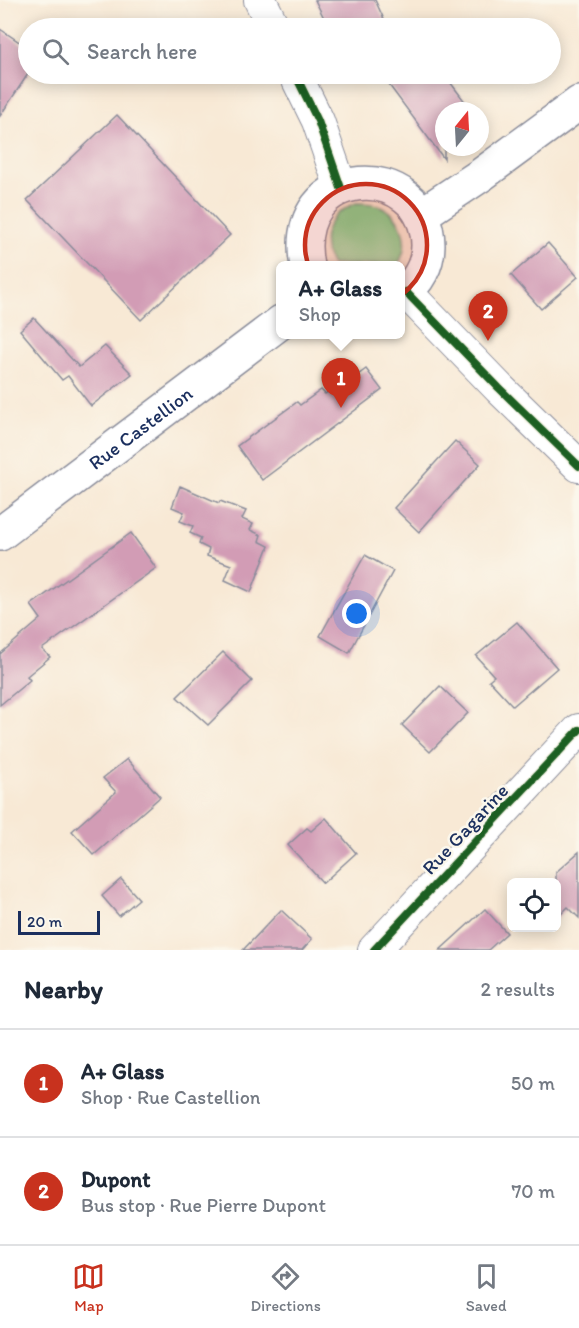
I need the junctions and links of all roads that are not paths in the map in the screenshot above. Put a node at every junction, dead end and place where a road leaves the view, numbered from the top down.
1 (260, 0) edge
2 (269, 18) edge
3 (300, 84) edge
4 (579, 103) edge
5 (341, 188) junction
6 (421, 215) junction
7 (306, 261) edge
8 (405, 292) edge
9 (405, 296) edge
10 (276, 326) edge
11 (579, 466) edge
12 (0, 534) edge
13 (579, 730) edge
14 (374, 950) edge

1 - 2 street
3 - 5 street
4 - 6 main road
5 - 6 main road
5 - 7 main road
6 - 8 main road
9 - 11 street
10 - 12 main road, Rue Castellion
13 - 14 street, Rue Gagarine

